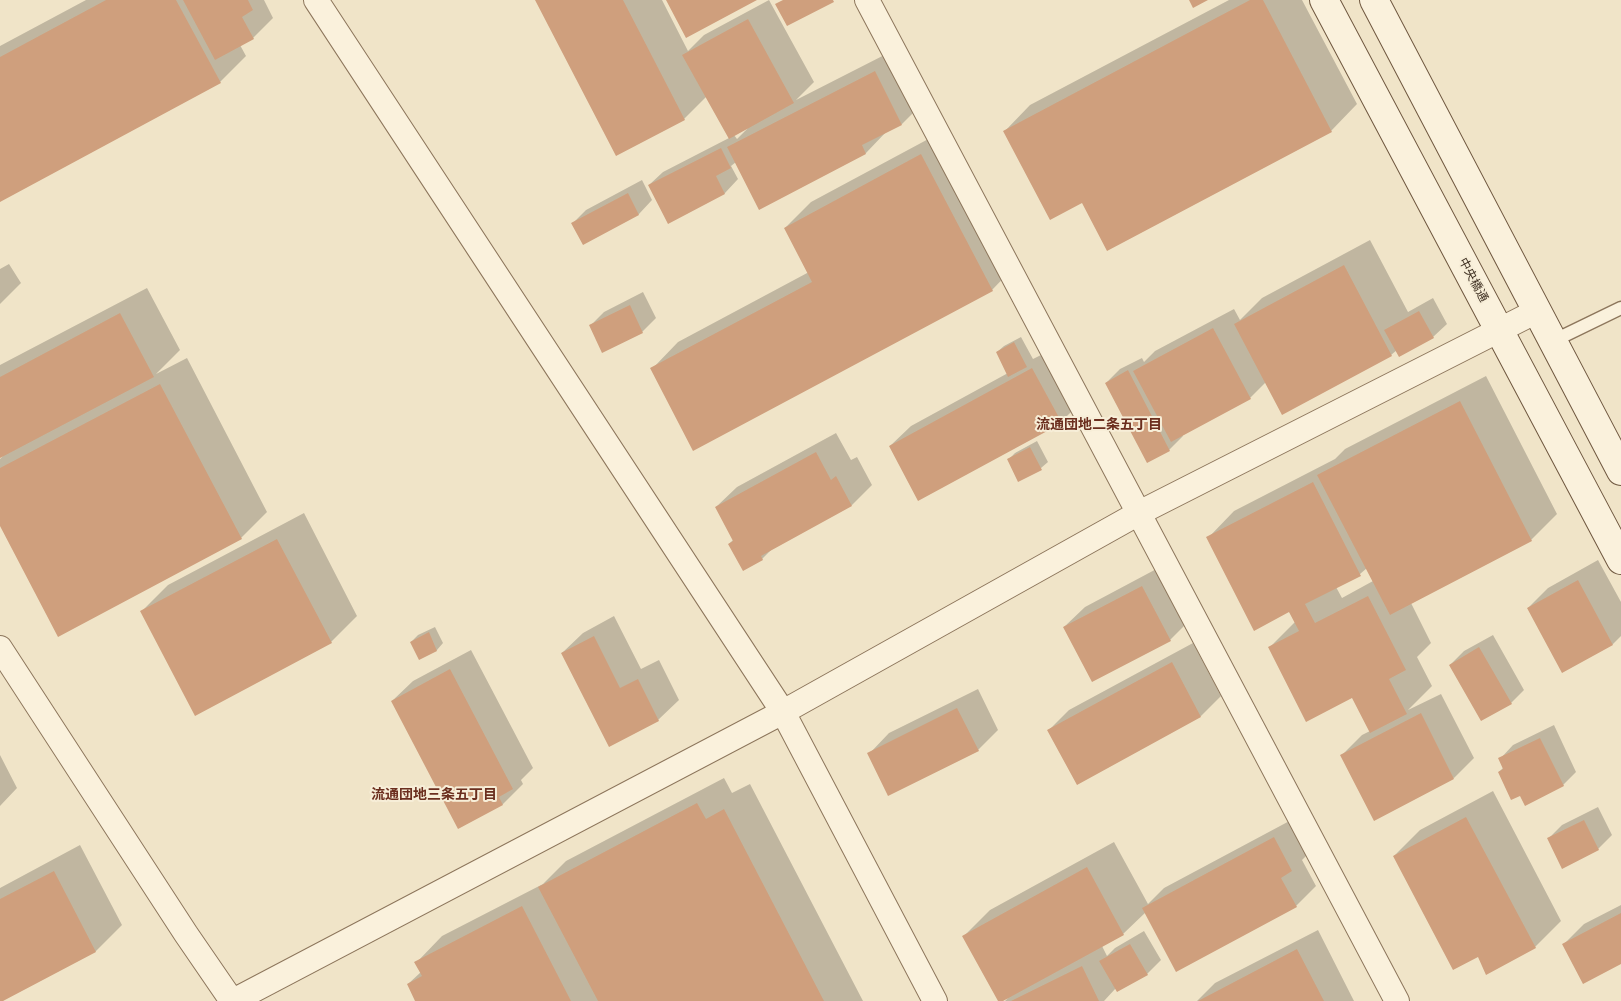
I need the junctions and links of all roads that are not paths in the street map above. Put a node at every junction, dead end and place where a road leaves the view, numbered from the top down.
1 (316, 0) edge
2 (867, 0) edge
3 (1324, 0) edge
4 (1374, 0) edge
5 (1621, 308) edge
6 (1537, 311) junction
7 (1499, 330) junction
8 (1553, 340) junction
9 (1621, 471) edge
10 (1139, 512) junction
11 (1621, 560) edge
12 (0, 648) edge
13 (783, 712) junction
14 (233, 1001) edge
15 (935, 1001) edge
16 (1397, 1001) edge

1 - 13 street
2 - 10 street
3 - 7 main road, 中央橋通
4 - 6 main road
5 - 8 lane
6 - 7 street
6 - 8 main road
7 - 10 street
7 - 11 main road, 中央橋通
8 - 9 main road
10 - 13 street
10 - 16 street
12 - 14 street
13 - 14 street
13 - 15 street

